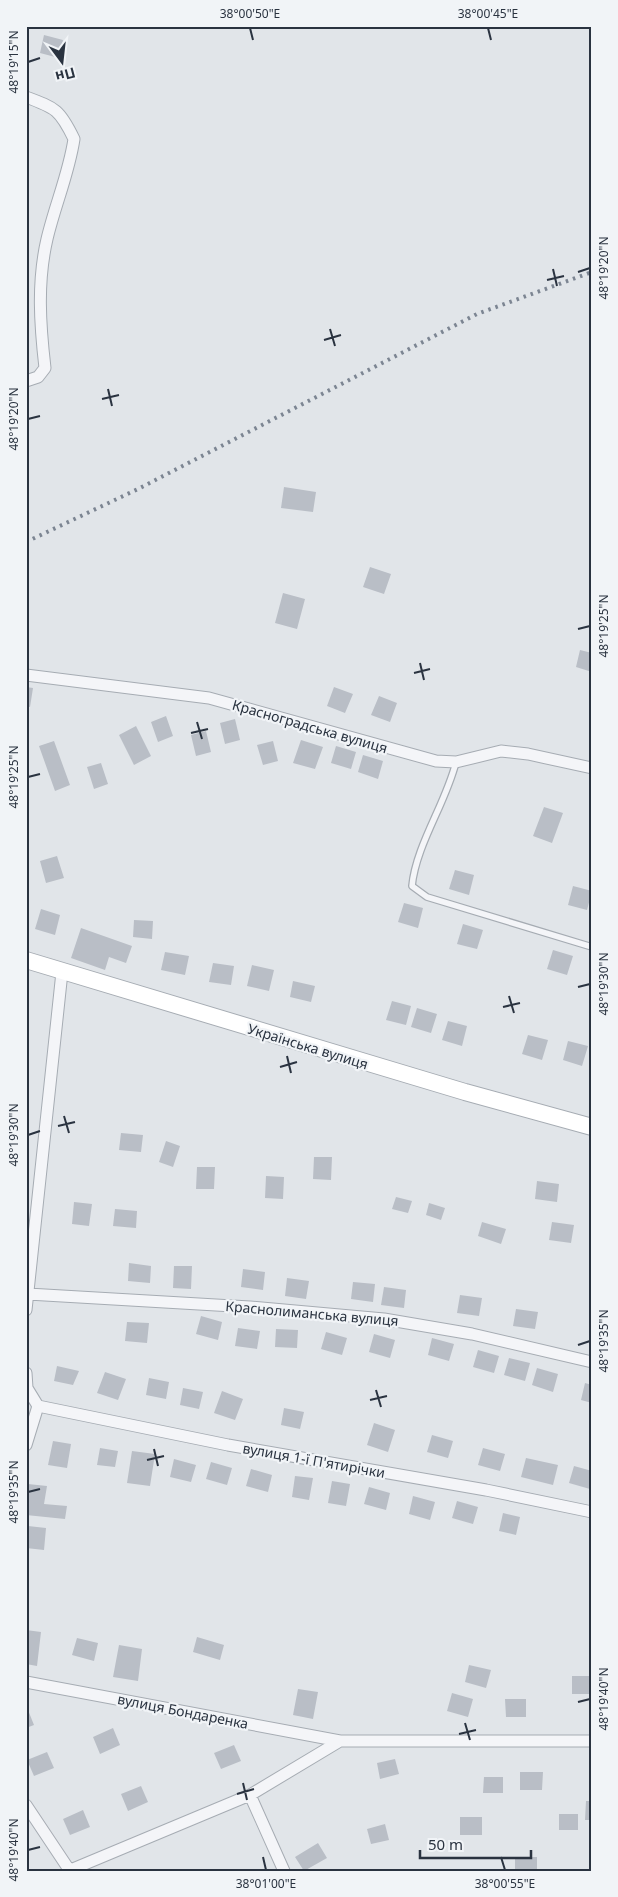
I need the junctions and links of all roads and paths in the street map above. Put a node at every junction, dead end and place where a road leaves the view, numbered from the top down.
1 (26, 97) edge
2 (26, 381) edge
3 (26, 675) edge
4 (456, 762) junction
5 (592, 768) edge
6 (592, 947) edge
7 (26, 960) edge
8 (62, 972) junction
9 (592, 1127) edge
10 (28, 1294) junction
11 (26, 1310) edge
12 (592, 1362) edge
13 (26, 1373) edge
14 (38, 1406) junction
15 (26, 1445) edge
16 (592, 1512) edge
17 (26, 1682) edge
18 (340, 1741) junction
19 (592, 1741) edge
20 (250, 1795) junction
21 (26, 1805) edge
22 (69, 1870) edge
23 (284, 1871) edge

1 - 2 street
3 - 4 street, Красноградська вулиця
4 - 5 street, Красноградська вулиця
4 - 6 lane
7 - 8 street, Українська вулиця
8 - 9 street, Українська вулиця
8 - 10 street
10 - 11 street
10 - 12 street, Краснолиманська вулиця
13 - 14 street
14 - 15 street
14 - 16 street, вулиця 1-ї П'ятирічки
17 - 18 street, вулиця Бондаренка
18 - 19 street, вулиця Бондаренка
18 - 20 street
20 - 22 street
20 - 23 street
21 - 22 street

